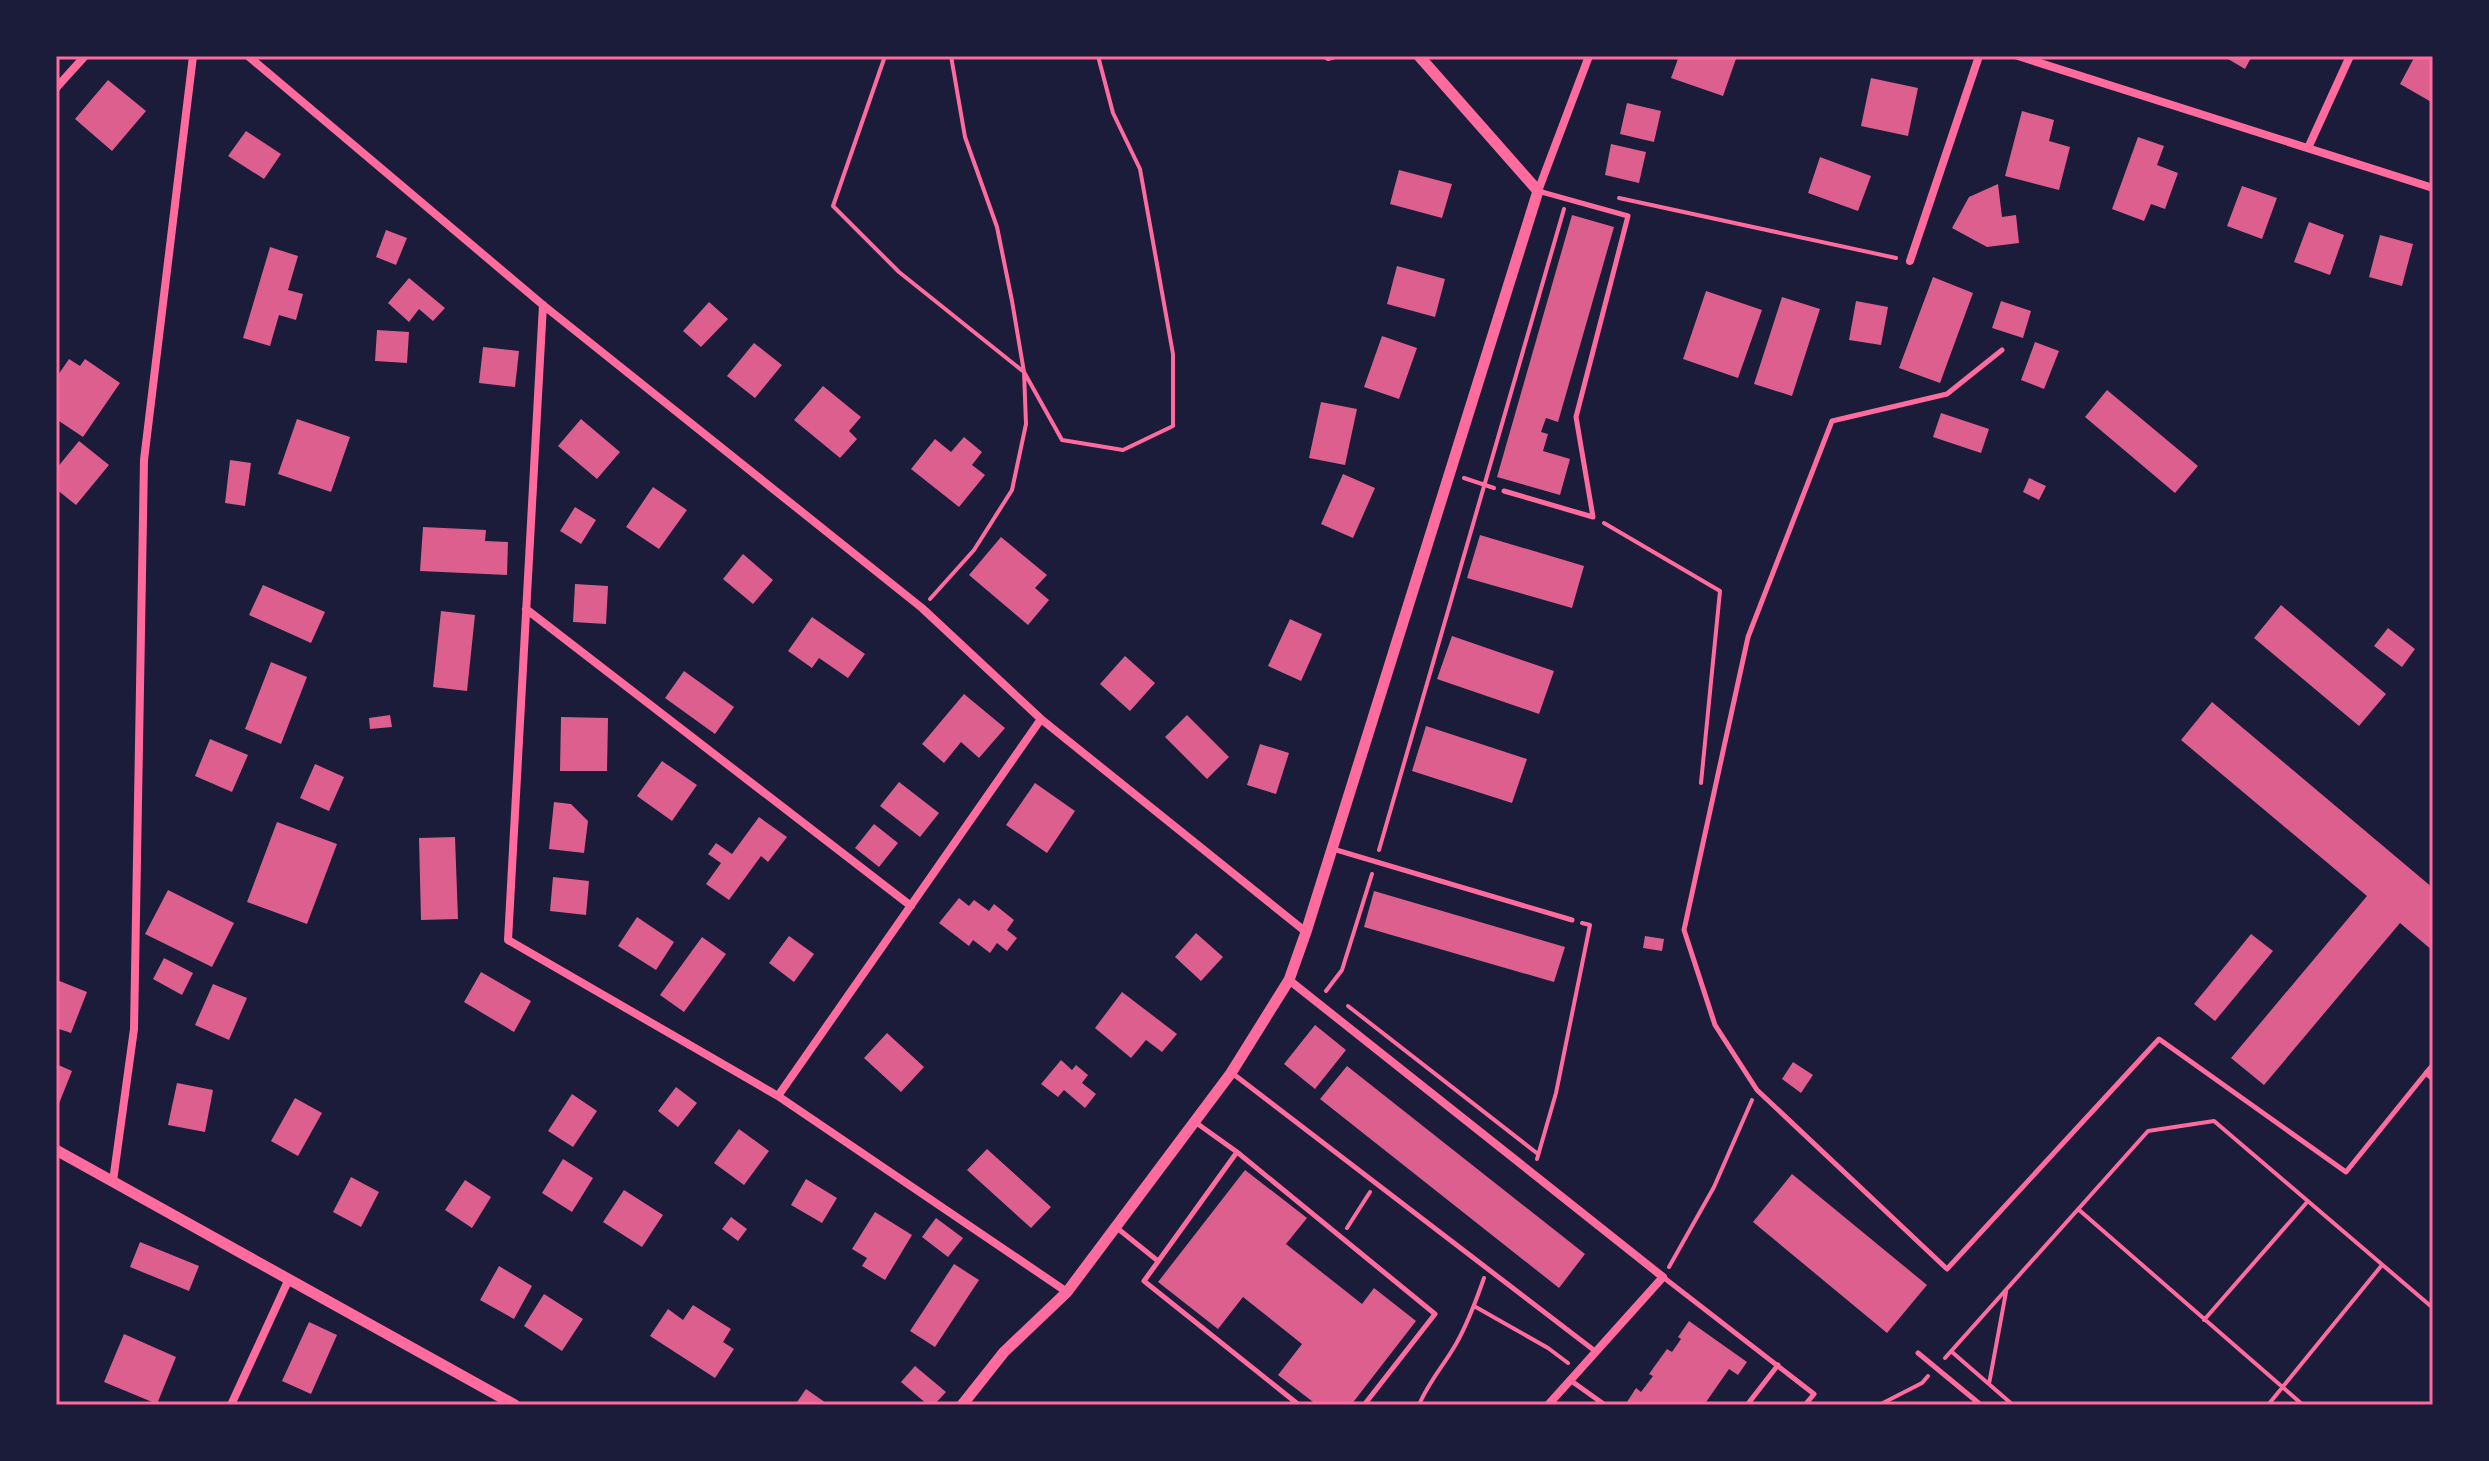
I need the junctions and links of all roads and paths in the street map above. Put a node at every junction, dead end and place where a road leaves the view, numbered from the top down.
1 (85, 56) edge
2 (193, 56) edge
3 (248, 56) edge
4 (885, 56) edge
5 (1098, 56) edge
6 (1323, 56) edge
7 (1338, 56) edge
8 (1419, 56) edge
9 (1589, 56) edge
10 (1979, 56) edge
11 (2018, 56) edge
12 (2350, 56) edge
13 (952, 57) edge
14 (56, 88) edge
15 (2308, 148) junction
16 (2433, 188) edge
17 (1538, 191) junction
18 (1610, 196) dead end
19 (1567, 199) junction
20 (1910, 261) joint
21 (543, 305) junction
22 (2002, 350) dead end
23 (1024, 372) junction
24 (1450, 473) junction
25 (1486, 485) junction
26 (1504, 491) joint
27 (1593, 517) junction
28 (922, 608) junction
29 (526, 609) junction
30 (1041, 719) junction
31 (1701, 785) dead end
32 (1332, 849) junction
33 (1376, 862) junction
34 (911, 906) junction
35 (1572, 920) joint
36 (1306, 932) junction
37 (1289, 980) junction
38 (1339, 999) dead end
39 (1317, 1002) junction
40 (2433, 1065) edge
41 (1231, 1073) junction
42 (2426, 1073) junction
43 (2433, 1079) edge
44 (1757, 1090) junction
45 (778, 1096) junction
46 (1195, 1122) junction
47 (56, 1150) edge
48 (1237, 1152) junction
49 (1538, 1154) junction
50 (1533, 1173) junction
51 (113, 1181) junction
52 (1376, 1184) junction
53 (2308, 1201) junction
54 (2078, 1209) junction
55 (1117, 1228) junction
56 (1345, 1231) dead end
57 (1158, 1261) junction
58 (2382, 1265) junction
59 (1487, 1269) junction
60 (1663, 1277) junction
61 (288, 1281) junction
62 (2007, 1289) junction
63 (1067, 1292) junction
64 (1474, 1306) junction
65 (2433, 1308) edge
66 (2204, 1320) junction
67 (1595, 1351) junction
68 (1951, 1351) junction
69 (1918, 1353) dead end
70 (1569, 1363) dead end
71 (1778, 1365) junction
72 (1936, 1368) junction
73 (1569, 1379) junction
74 (1989, 1384) junction
75 (2281, 1389) junction
76 (231, 1405) edge
77 (515, 1405) edge
78 (962, 1405) edge
79 (1299, 1405) edge
80 (1364, 1405) edge
81 (1419, 1405) edge
82 (1548, 1405) edge
83 (1605, 1405) edge
84 (1747, 1405) edge
85 (1805, 1405) edge
86 (1879, 1405) edge
87 (1981, 1405) edge
88 (2013, 1405) edge
89 (2268, 1405) edge
90 (2303, 1405) edge

1 - 14 street
2 - 51 street
3 - 21 street
4 - 23 path
5 - 23 path
6 - 7 path
8 - 17 street
9 - 17 street
10 - 20 street
11 - 15 street
12 - 15 street
13 - 23 path
15 - 16 street
17 - 19 lane
17 - 24 street
18 - 20 path
19 - 25 path
19 - 27 lane
21 - 28 street
21 - 29 street
22 - 44 lane
23 - 28 path
24 - 25 path
24 - 32 street
25 - 26 path
25 - 33 path
26 - 27 lane
27 - 31 path
28 - 30 street
29 - 34 street
29 - 45 street
30 - 34 street
30 - 36 street
32 - 33 lane
32 - 36 street
33 - 35 lane
33 - 39 path
34 - 45 street
35 - 49 path
36 - 37 street
37 - 39 street
37 - 41 street
38 - 49 path
39 - 50 street
40 - 42 lane
41 - 46 street
41 - 52 lane
42 - 43 lane
42 - 44 lane
44 - 60 path
45 - 63 street
46 - 48 lane
46 - 55 street
47 - 51 street
48 - 57 lane
48 - 80 lane
49 - 50 path
50 - 60 street
51 - 61 street
52 - 56 path
52 - 59 lane
53 - 54 path
53 - 58 path
53 - 66 path
54 - 62 path
54 - 66 path
55 - 57 lane
55 - 63 street
57 - 79 lane
58 - 65 path
58 - 75 path
59 - 64 path
59 - 67 lane
60 - 67 street
60 - 71 lane
61 - 76 street
61 - 77 street
62 - 68 path
62 - 74 path
63 - 78 street
64 - 70 path
64 - 81 path
66 - 75 path
67 - 73 street
68 - 72 path
68 - 74 path
69 - 72 lane
71 - 84 lane
71 - 85 lane
72 - 86 path
72 - 87 lane
73 - 82 street
73 - 83 lane
74 - 88 path
75 - 89 path
75 - 90 path

